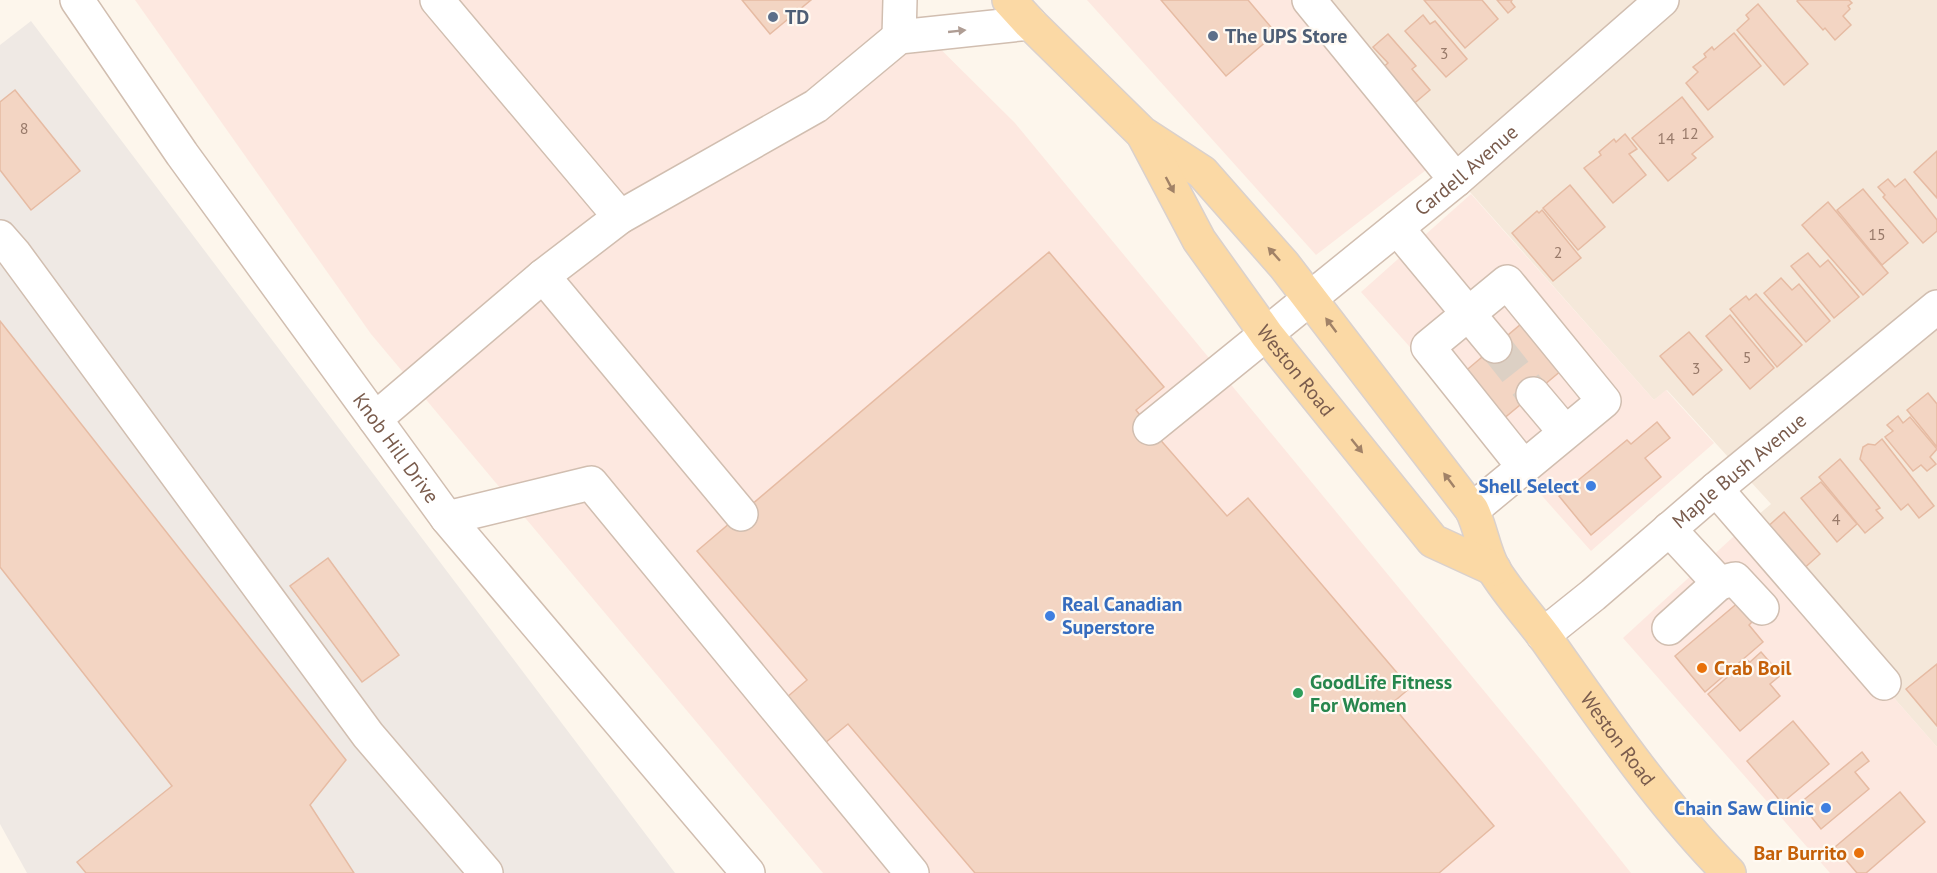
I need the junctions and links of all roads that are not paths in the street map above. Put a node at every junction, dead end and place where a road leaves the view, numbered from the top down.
1 (77, 0) edge
2 (437, 0) edge
3 (900, 0) edge
4 (1309, 0) edge
5 (1662, 0) edge
6 (1019, 11) edge
7 (899, 38) junction
8 (1142, 133) junction
9 (1456, 180) junction
10 (620, 217) junction
11 (1397, 228) junction
12 (0, 237) edge
13 (543, 276) junction
14 (1311, 299) junction
15 (1937, 307) edge
16 (1467, 314) junction
17 (1267, 335) junction
18 (1495, 346) tunnel mouth
19 (1533, 394) tunnel mouth
20 (375, 419) junction
21 (1150, 428) dead end
22 (1565, 432) junction
23 (1523, 466) junction
24 (1716, 489) junction
25 (1472, 510) junction
26 (741, 514) dead end
27 (447, 518) junction
28 (1669, 529) junction
29 (1494, 569) junction
30 (1719, 583) junction
31 (1762, 608) dead end
32 (1669, 628) dead end
33 (1543, 635) junction
34 (1884, 683) dead end
35 (1716, 866) edge
36 (486, 873) edge
37 (748, 873) edge
38 (912, 873) edge

1 - 20 street, Knob Hill Drive
2 - 10 street
3 - 7 street
4 - 9 street
5 - 9 street, Cardell Avenue
7 -> 6 street
6 - 8 main road, Weston Road
7 - 10 street
14 -> 8 main road, Weston Road
8 -> 17 main road, Weston Road
9 - 11 street, Cardell Avenue
10 - 13 street
11 - 14 street, Cardell Avenue
11 - 16 street
12 - 36 street
13 - 20 street
13 - 26 street
14 - 17 street, Cardell Avenue
25 -> 14 main road, Weston Road
15 - 24 street, Maple Bush Avenue
16 - 18 street
16 - 22 street
16 - 23 street
17 - 21 street, Cardell Avenue
17 -> 29 main road, Weston Road
19 - 22 street
20 - 27 street, Knob Hill Drive
22 - 23 street
23 - 25 street
24 - 28 street, Maple Bush Avenue
24 - 34 street
25 - 29 main road, Weston Road
27 - 37 street, Knob Hill Drive
27 - 38 street
28 - 30 street
28 - 33 street, Maple Bush Avenue
29 - 33 main road, Weston Road
30 - 31 street
30 - 32 street
33 - 35 main road, Weston Road

